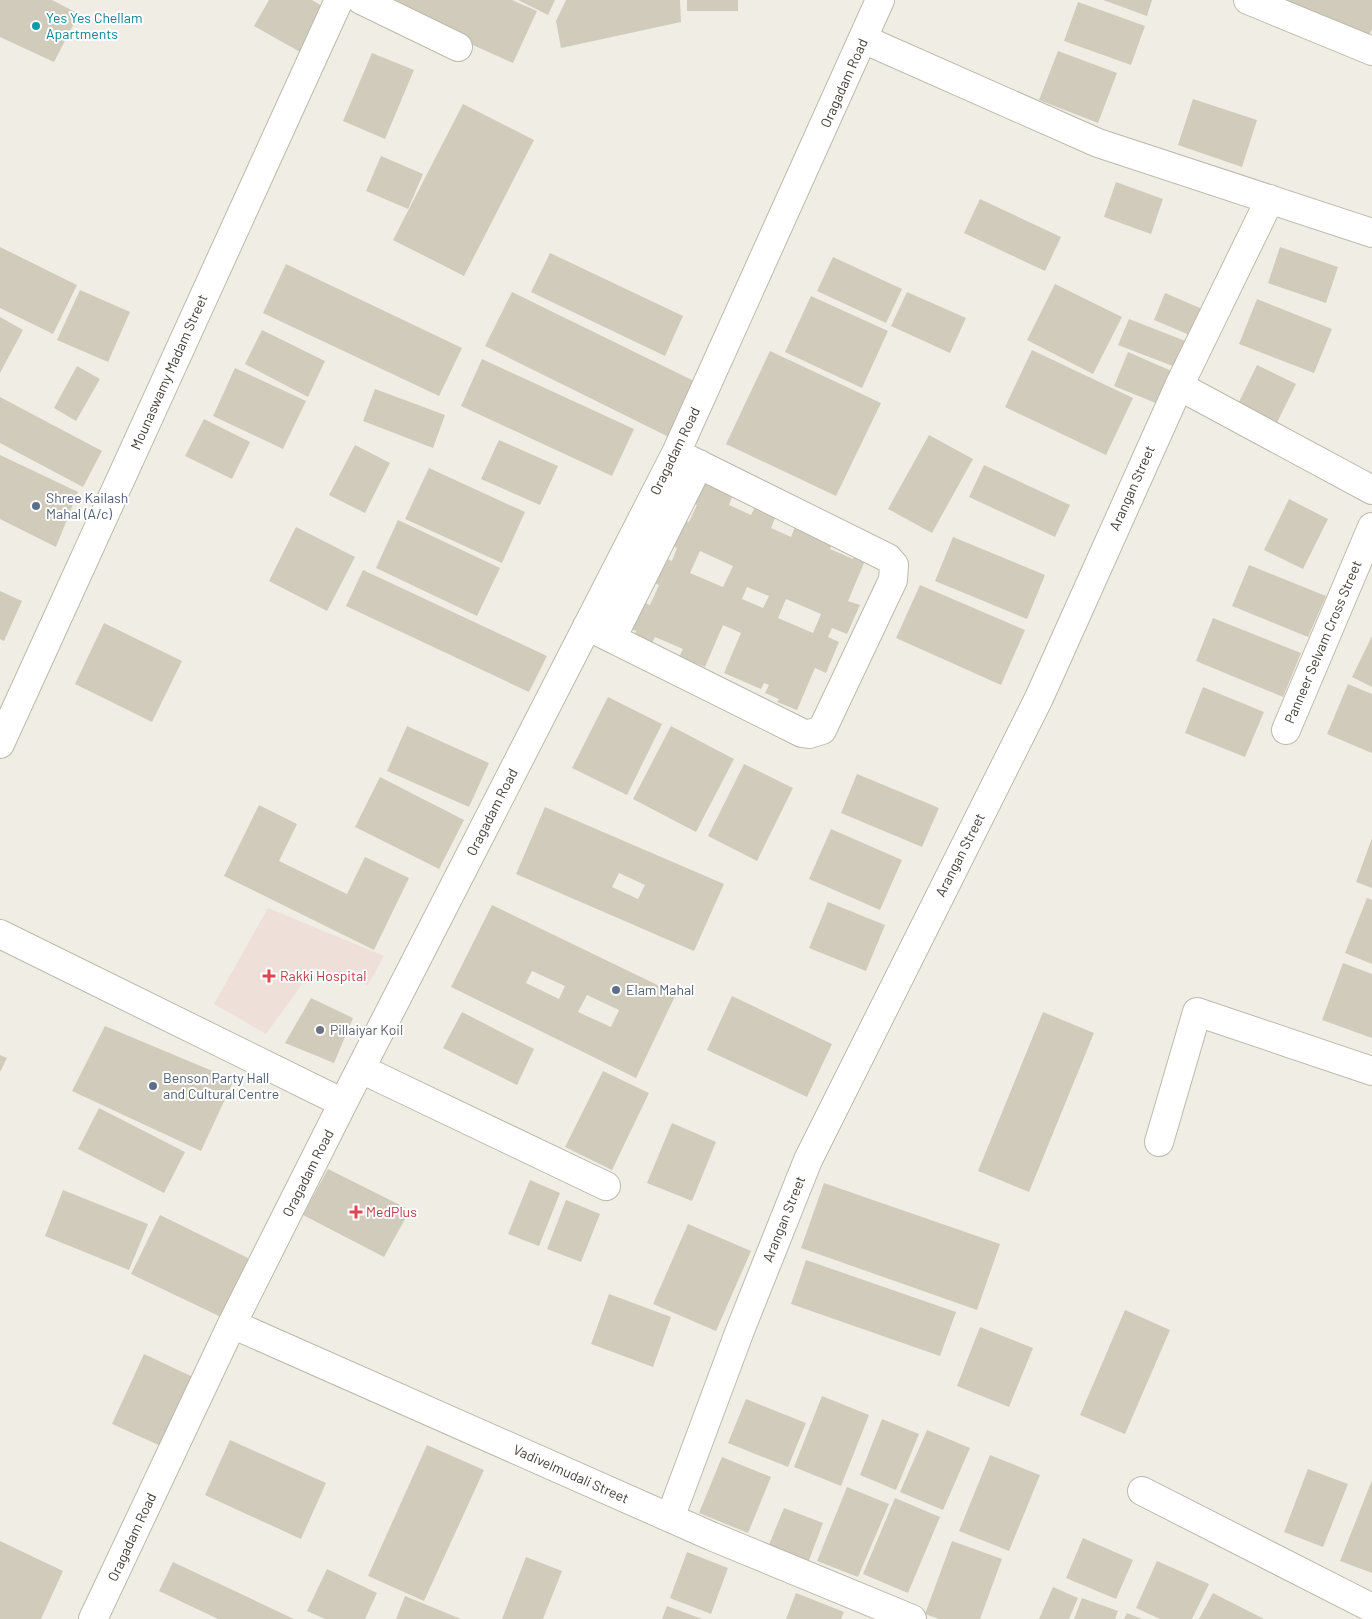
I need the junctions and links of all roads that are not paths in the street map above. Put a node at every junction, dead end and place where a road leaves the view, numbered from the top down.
1 (339, 0) edge
2 (361, 0) edge
3 (880, 0) edge
4 (1248, 0) edge
5 (863, 39) junction
6 (458, 47) dead end
7 (1372, 52) edge
8 (1270, 200) junction
9 (1372, 233) edge
10 (1179, 386) junction
11 (687, 459) junction
12 (1372, 490) edge
13 (1372, 527) edge
14 (587, 626) junction
15 (612, 638) junction
16 (1286, 730) dead end
17 (0, 744) edge
18 (0, 934) edge
19 (361, 1069) junction
20 (1372, 1071) edge
21 (343, 1103) junction
22 (1158, 1142) dead end
23 (606, 1186) dead end
24 (232, 1324) junction
25 (1142, 1491) dead end
26 (670, 1518) junction
27 (1363, 1610) edge
28 (93, 1619) edge
29 (912, 1619) edge

1 - 17 street, Mounaswamy Madam Street
2 - 6 street
3 - 5 street, Oragadam Road
4 - 7 street
5 - 8 street
5 - 11 street, Oragadam Road
8 - 9 street
8 - 10 street, Arangan Street
10 - 12 street
10 - 26 street, Arangan Street
11 - 14 street, Oragadam Road
11 - 15 street
11 - 15 street
13 - 16 street, Panneer Selvam Cross Street
14 - 15 street
14 - 19 street, Oragadam Road
18 - 21 street
19 - 21 street, Oragadam Road
19 - 23 street
20 - 22 street
21 - 24 street, Oragadam Road
24 - 26 street, Vadivelmudali Street
24 - 28 street, Oragadam Road
25 - 27 street
26 - 29 street, Vadivelmudali Street

